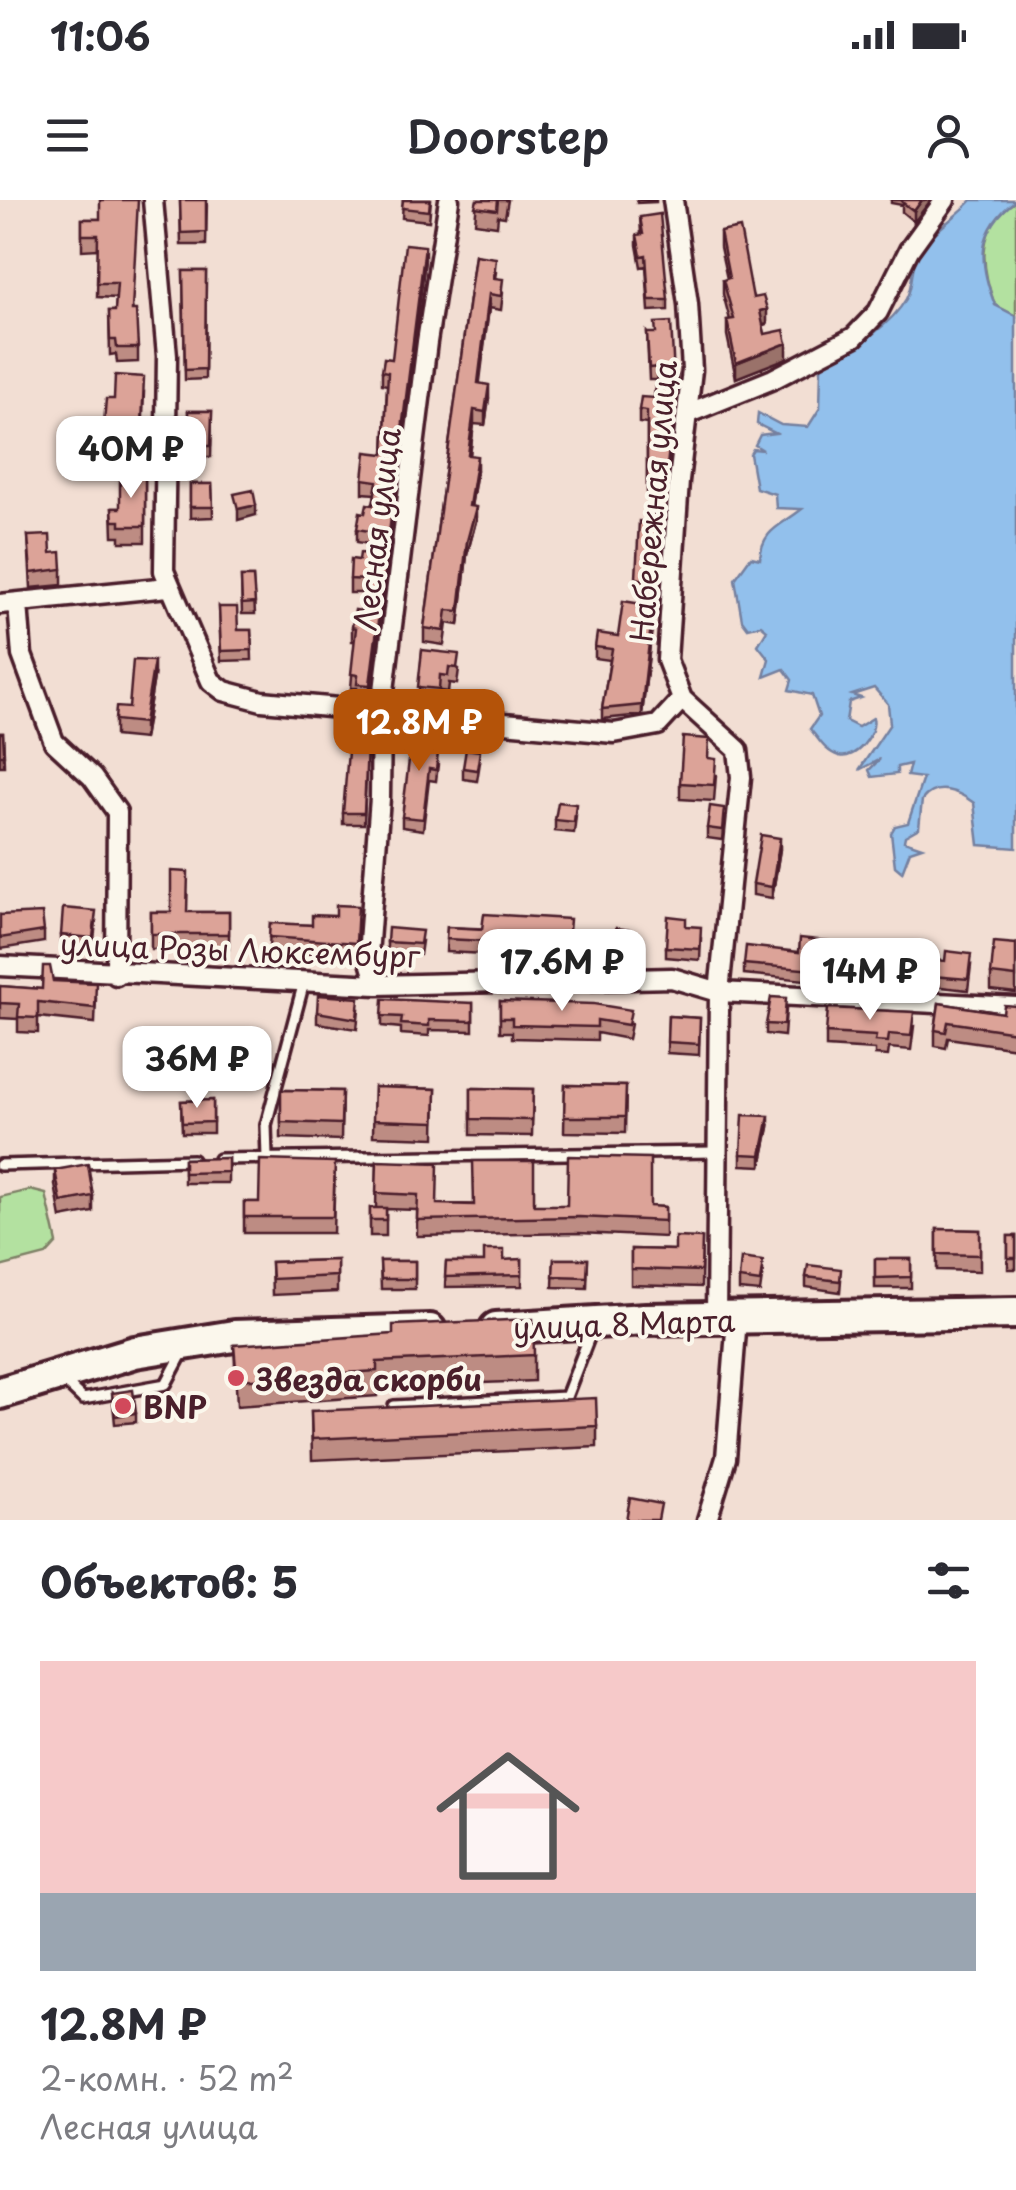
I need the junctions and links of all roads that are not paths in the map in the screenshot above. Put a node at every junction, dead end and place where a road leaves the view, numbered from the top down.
1 (154, 200) edge
2 (449, 200) edge
3 (673, 200) edge
4 (945, 200) edge
5 (688, 413) junction
6 (168, 587) junction
7 (9, 604) edge
8 (682, 699) junction
9 (381, 715) junction
10 (0, 966) edge
11 (116, 975) junction
12 (304, 982) junction
13 (377, 985) junction
14 (719, 992) junction
15 (1016, 1007) edge
16 (716, 1152) junction
17 (266, 1158) junction
18 (0, 1166) edge
19 (1016, 1313) edge
20 (726, 1318) junction
21 (594, 1322) junction
22 (0, 1393) edge
23 (394, 1406) edge
24 (707, 1520) edge

1 - 6 street
2 - 9 street, Лесная улица
3 - 5 street, Набережная улица
4 - 5 street
5 - 8 street, Набережная улица
6 - 7 street
6 - 9 street
7 - 11 street
8 - 9 street
8 - 14 street
9 - 13 street, Лесная улица
10 - 11 street, улица Розы Люксембург
11 - 12 street, улица Розы Люксембург
12 - 13 street, улица Розы Люксембург
12 - 17 lane
13 - 14 street, улица Розы Люксембург
14 - 15 street, улица Розы Люксембург
14 - 16 street
16 - 17 lane
16 - 20 street
17 - 18 lane
19 - 20 main road, улица 8 Марта
20 - 21 main road, улица 8 Марта
20 - 24 street
21 - 22 main road, улица 8 Марта
21 - 23 lane

